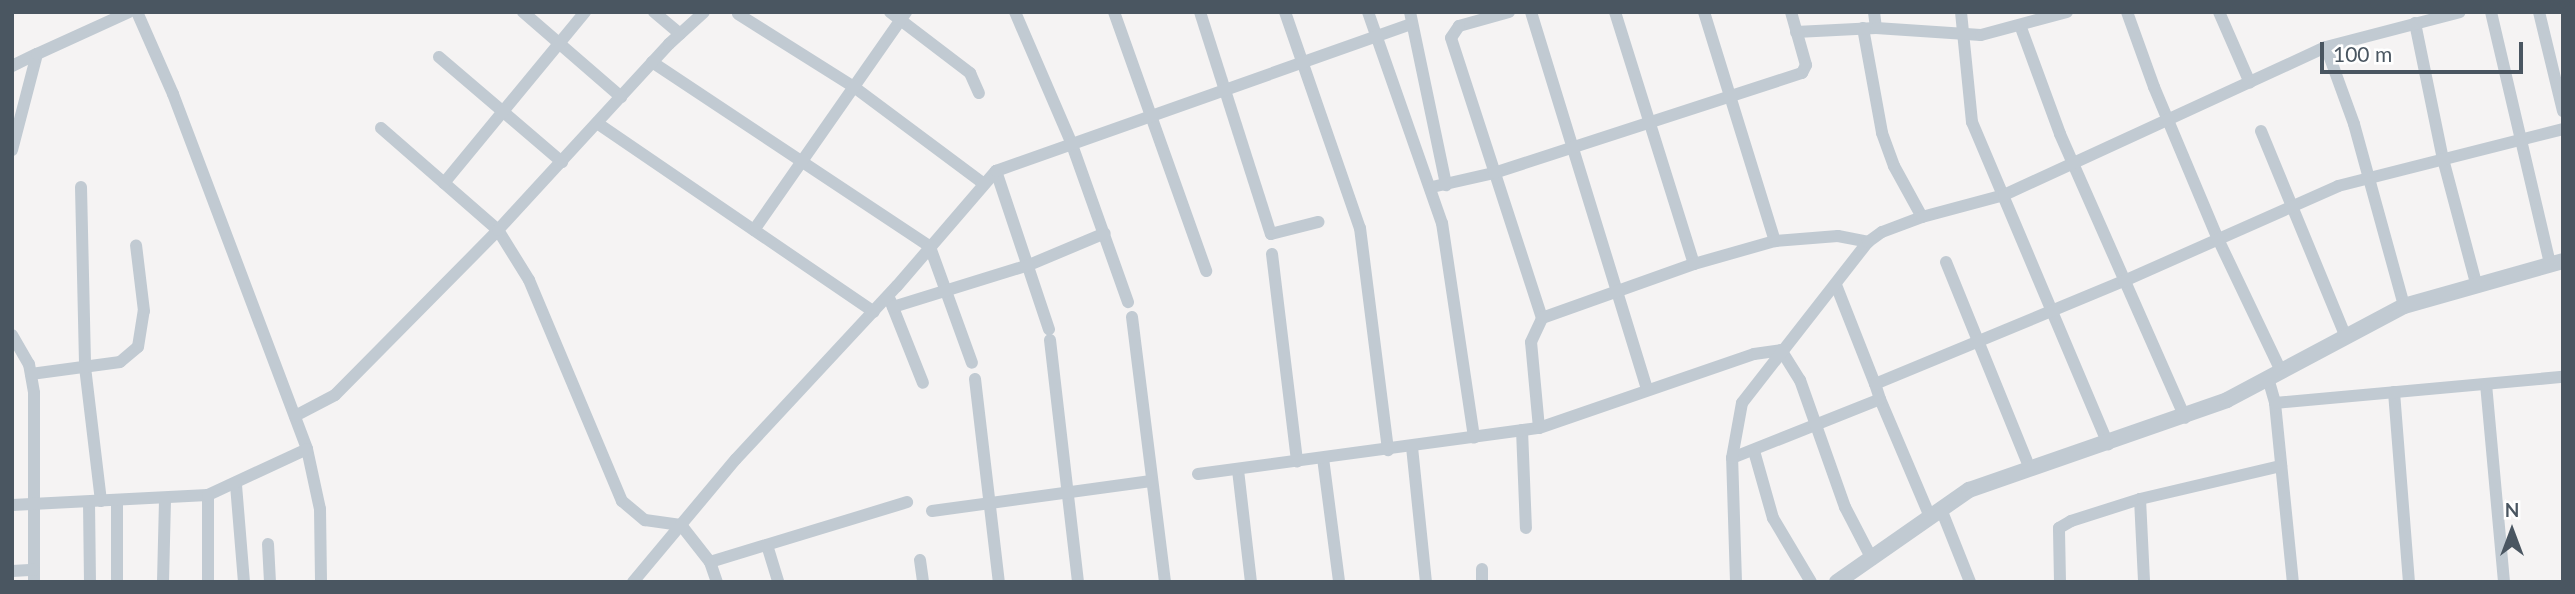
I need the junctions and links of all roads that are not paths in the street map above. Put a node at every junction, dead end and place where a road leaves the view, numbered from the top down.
1 (130, 12) edge
2 (137, 12) edge
3 (523, 12) edge
4 (585, 12) edge
5 (654, 12) edge
6 (704, 12) edge
7 (1014, 12) edge
8 (1114, 12) edge
9 (1200, 12) edge
10 (1285, 12) edge
11 (1368, 12) edge
12 (1509, 12) edge
13 (1531, 12) edge
14 (1615, 12) edge
15 (1704, 12) edge
16 (1791, 12) edge
17 (1874, 12) edge
18 (1961, 12) edge
19 (2067, 12) edge
20 (2127, 12) edge
21 (2219, 12) edge
22 (2460, 12) edge
23 (2491, 12) edge
24 (2539, 12) edge
25 (738, 14) edge
26 (899, 15) edge
27 (2040, 16) edge
28 (1410, 18) edge
29 (2414, 23) junction
30 (2020, 25) junction
31 (1870, 28) junction
32 (1796, 32) junction
33 (680, 34) junction
34 (1376, 36) junction
35 (1962, 36) junction
36 (558, 42) junction
37 (2326, 47) junction
38 (37, 54) junction
39 (439, 57) dead end
40 (1303, 61) junction
41 (652, 62) junction
42 (12, 66) edge
43 (2250, 83) junction
44 (2559, 84) edge
45 (854, 87) junction
46 (1228, 87) junction
47 (979, 93) dead end
48 (621, 97) junction
49 (1729, 97) junction
50 (502, 111) junction
51 (2563, 111) edge
52 (1151, 114) junction
53 (2171, 121) junction
54 (597, 123) junction
55 (1648, 124) junction
56 (381, 128) dead end
57 (2563, 129) edge
58 (2261, 131) dead end
59 (2519, 140) junction
60 (1071, 142) junction
61 (1570, 148) junction
62 (12, 150) edge
63 (2443, 159) junction
64 (803, 160) junction
65 (562, 162) junction
66 (2074, 165) junction
67 (996, 171) junction
68 (1494, 173) junction
69 (2369, 175) junction
70 (444, 183) junction
71 (983, 183) junction
72 (1446, 185) junction
73 (81, 187) dead end
74 (1432, 187) junction
75 (2004, 195) junction
76 (2293, 205) junction
77 (1922, 217) junction
78 (1318, 222) dead end
79 (498, 230) junction
80 (754, 230) junction
81 (1105, 233) junction
82 (2218, 239) junction
83 (1775, 241) junction
84 (1868, 242) junction
85 (136, 244) dead end
86 (930, 247) junction
87 (1272, 254) dead end
88 (1946, 262) dead end
89 (2556, 262) edge
90 (1695, 264) junction
91 (1029, 265) junction
92 (1206, 271) dead end
93 (2124, 281) junction
94 (2476, 283) junction
95 (1836, 285) junction
96 (1616, 291) junction
97 (947, 292) junction
98 (890, 302) junction
99 (1128, 302) dead end
100 (2404, 306) junction
101 (2051, 311) junction
102 (874, 312) junction
103 (1132, 317) dead end
104 (1542, 318) junction
105 (12, 335) edge
106 (2346, 337) junction
107 (1978, 343) junction
108 (1781, 351) junction
109 (972, 363) dead end
110 (85, 367) junction
111 (31, 374) junction
112 (2275, 374) junction
113 (2563, 377) edge
114 (975, 379) dead end
115 (923, 383) dead end
116 (1875, 384) junction
117 (2486, 384) junction
118 (1647, 390) junction
119 (2394, 392) junction
120 (1880, 399) junction
121 (2275, 403) junction
122 (295, 416) junction
123 (2185, 418) junction
124 (1815, 427) junction
125 (1539, 428) junction
126 (1522, 430) junction
127 (1474, 438) junction
128 (2108, 444) junction
129 (1412, 447) junction
130 (307, 449) junction
131 (1388, 450) junction
132 (1754, 451) junction
133 (1323, 458) junction
134 (1732, 458) junction
135 (1297, 461) junction
136 (2281, 466) junction
137 (2030, 469) junction
138 (1238, 470) junction
139 (1198, 474) dead end
140 (1151, 481) junction
141 (236, 485) junction
142 (1066, 491) junction
143 (208, 495) junction
144 (165, 498) junction
145 (2140, 499) junction
146 (117, 500) junction
147 (95, 502) junction
148 (907, 502) dead end
149 (988, 504) junction
150 (12, 505) edge
151 (34, 505) junction
152 (932, 511) dead end
153 (1936, 513) junction
154 (681, 525) junction
155 (1527, 528) dead end
156 (268, 544) dead end
157 (767, 545) junction
158 (1872, 559) junction
159 (920, 560) dead end
160 (710, 562) junction
161 (12, 571) edge
162 (34, 576) edge
163 (90, 582) edge
164 (117, 582) edge
165 (163, 582) edge
166 (208, 582) edge
167 (244, 582) edge
168 (270, 582) edge
169 (321, 582) edge
170 (633, 582) edge
171 (717, 582) edge
172 (778, 582) edge
173 (923, 582) edge
174 (999, 582) edge
175 (1078, 582) edge
176 (1165, 582) edge
177 (1251, 582) edge
178 (1339, 582) edge
179 (1426, 582) edge
180 (1736, 582) edge
181 (1811, 582) edge
182 (1837, 582) edge
183 (1970, 582) edge
184 (2060, 582) edge
185 (2144, 582) edge
186 (2293, 582) edge
187 (2409, 582) edge
188 (2504, 582) edge

1 - 38 street
2 - 122 street
3 - 36 street
4 - 36 street
5 - 33 street
6 - 33 street
7 - 60 street
8 - 52 street
9 - 46 street
10 - 40 street
11 - 34 street
12 - 68 street
13 - 61 street
14 - 55 street
15 - 49 street
16 - 32 street
17 - 31 street
18 - 35 street
19 - 27 street
20 - 53 street
21 - 43 street
22 - 29 street
23 - 59 street
24 - 44 street
25 - 45 street
26 - 45 street
26 - 47 street
27 - 30 street
28 - 34 street
28 - 72 street
29 - 37 street
29 - 63 street
30 - 35 street
30 - 66 street
31 - 32 street
31 - 35 street
31 - 77 street
32 - 49 street
33 - 41 street
34 - 40 street
34 - 74 street
35 - 75 street
36 - 48 street
36 - 50 street
37 - 43 street
37 - 69 street
38 - 42 street
38 - 62 street
39 - 50 street
40 - 46 street
40 - 131 street
41 - 48 street
41 - 64 street
43 - 53 street
44 - 51 street
45 - 64 street
45 - 71 street
46 - 52 street
46 - 78 street
48 - 54 street
49 - 55 street
49 - 83 street
50 - 65 street
50 - 70 street
52 - 60 street
52 - 92 street
53 - 66 street
53 - 82 street
54 - 65 street
54 - 80 street
55 - 61 street
55 - 90 street
56 - 70 street
57 - 59 street
58 - 76 street
59 - 63 street
59 - 89 street
60 - 67 street
60 - 81 street
61 - 68 street
61 - 96 street
63 - 69 street
63 - 94 street
64 - 80 street
64 - 86 street
65 - 79 street
66 - 75 street
66 - 93 street
67 - 71 street
67 - 91 street
68 - 72 street
68 - 104 street
69 - 76 street
69 - 100 street
70 - 79 street
71 - 86 street
72 - 74 street
73 - 110 street
74 - 127 street
75 - 77 street
75 - 101 street
76 - 82 street
76 - 106 street
77 - 84 street
79 - 122 street
79 - 154 street
80 - 102 street
81 - 91 street
81 - 99 street
82 - 93 street
82 - 112 street
83 - 84 street
83 - 90 street
84 - 95 street
85 - 110 street
86 - 97 street
86 - 98 street
87 - 135 street
88 - 107 street
89 - 94 street
90 - 96 street
91 - 97 street
91 - 142 street
93 - 101 street
93 - 123 street
94 - 100 street
95 - 108 street
95 - 116 street
96 - 104 street
96 - 118 street
97 - 98 street
97 - 109 street
98 - 102 street
98 - 115 street
100 - 106 street
101 - 107 street
101 - 128 street
102 - 154 street
103 - 140 street
104 - 125 street
105 - 111 street
106 - 112 street
107 - 116 street
107 - 137 street
108 - 118 street
108 - 124 street
108 - 134 street
110 - 111 street
110 - 147 street
111 - 151 street
112 - 121 street
112 - 123 street
113 - 117 street
114 - 149 street
116 - 120 street
117 - 119 street
117 - 188 street
118 - 125 street
119 - 121 street
119 - 187 street
120 - 124 street
120 - 153 street
121 - 136 street
122 - 130 street
123 - 128 street
124 - 132 street
124 - 158 street
125 - 126 street
126 - 127 street
126 - 155 street
127 - 129 street
128 - 137 street
129 - 131 street
129 - 179 street
130 - 141 street
130 - 169 street
131 - 133 street
132 - 134 street
132 - 181 street
133 - 135 street
133 - 178 street
134 - 180 street
135 - 138 street
136 - 145 street
136 - 186 street
137 - 153 street
138 - 139 street
138 - 177 street
140 - 142 street
140 - 176 street
141 - 143 street
141 - 167 street
142 - 149 street
142 - 175 street
143 - 144 street
143 - 166 street
144 - 146 street
144 - 165 street
145 - 184 street
145 - 185 street
146 - 147 street
146 - 164 street
147 - 151 street
147 - 163 street
148 - 157 street
149 - 152 street
149 - 174 street
150 - 151 street
151 - 162 street
153 - 158 street
153 - 183 street
154 - 160 street
154 - 170 street
156 - 168 street
157 - 160 street
157 - 172 street
158 - 182 street
159 - 173 street
160 - 171 street
161 - 162 street

